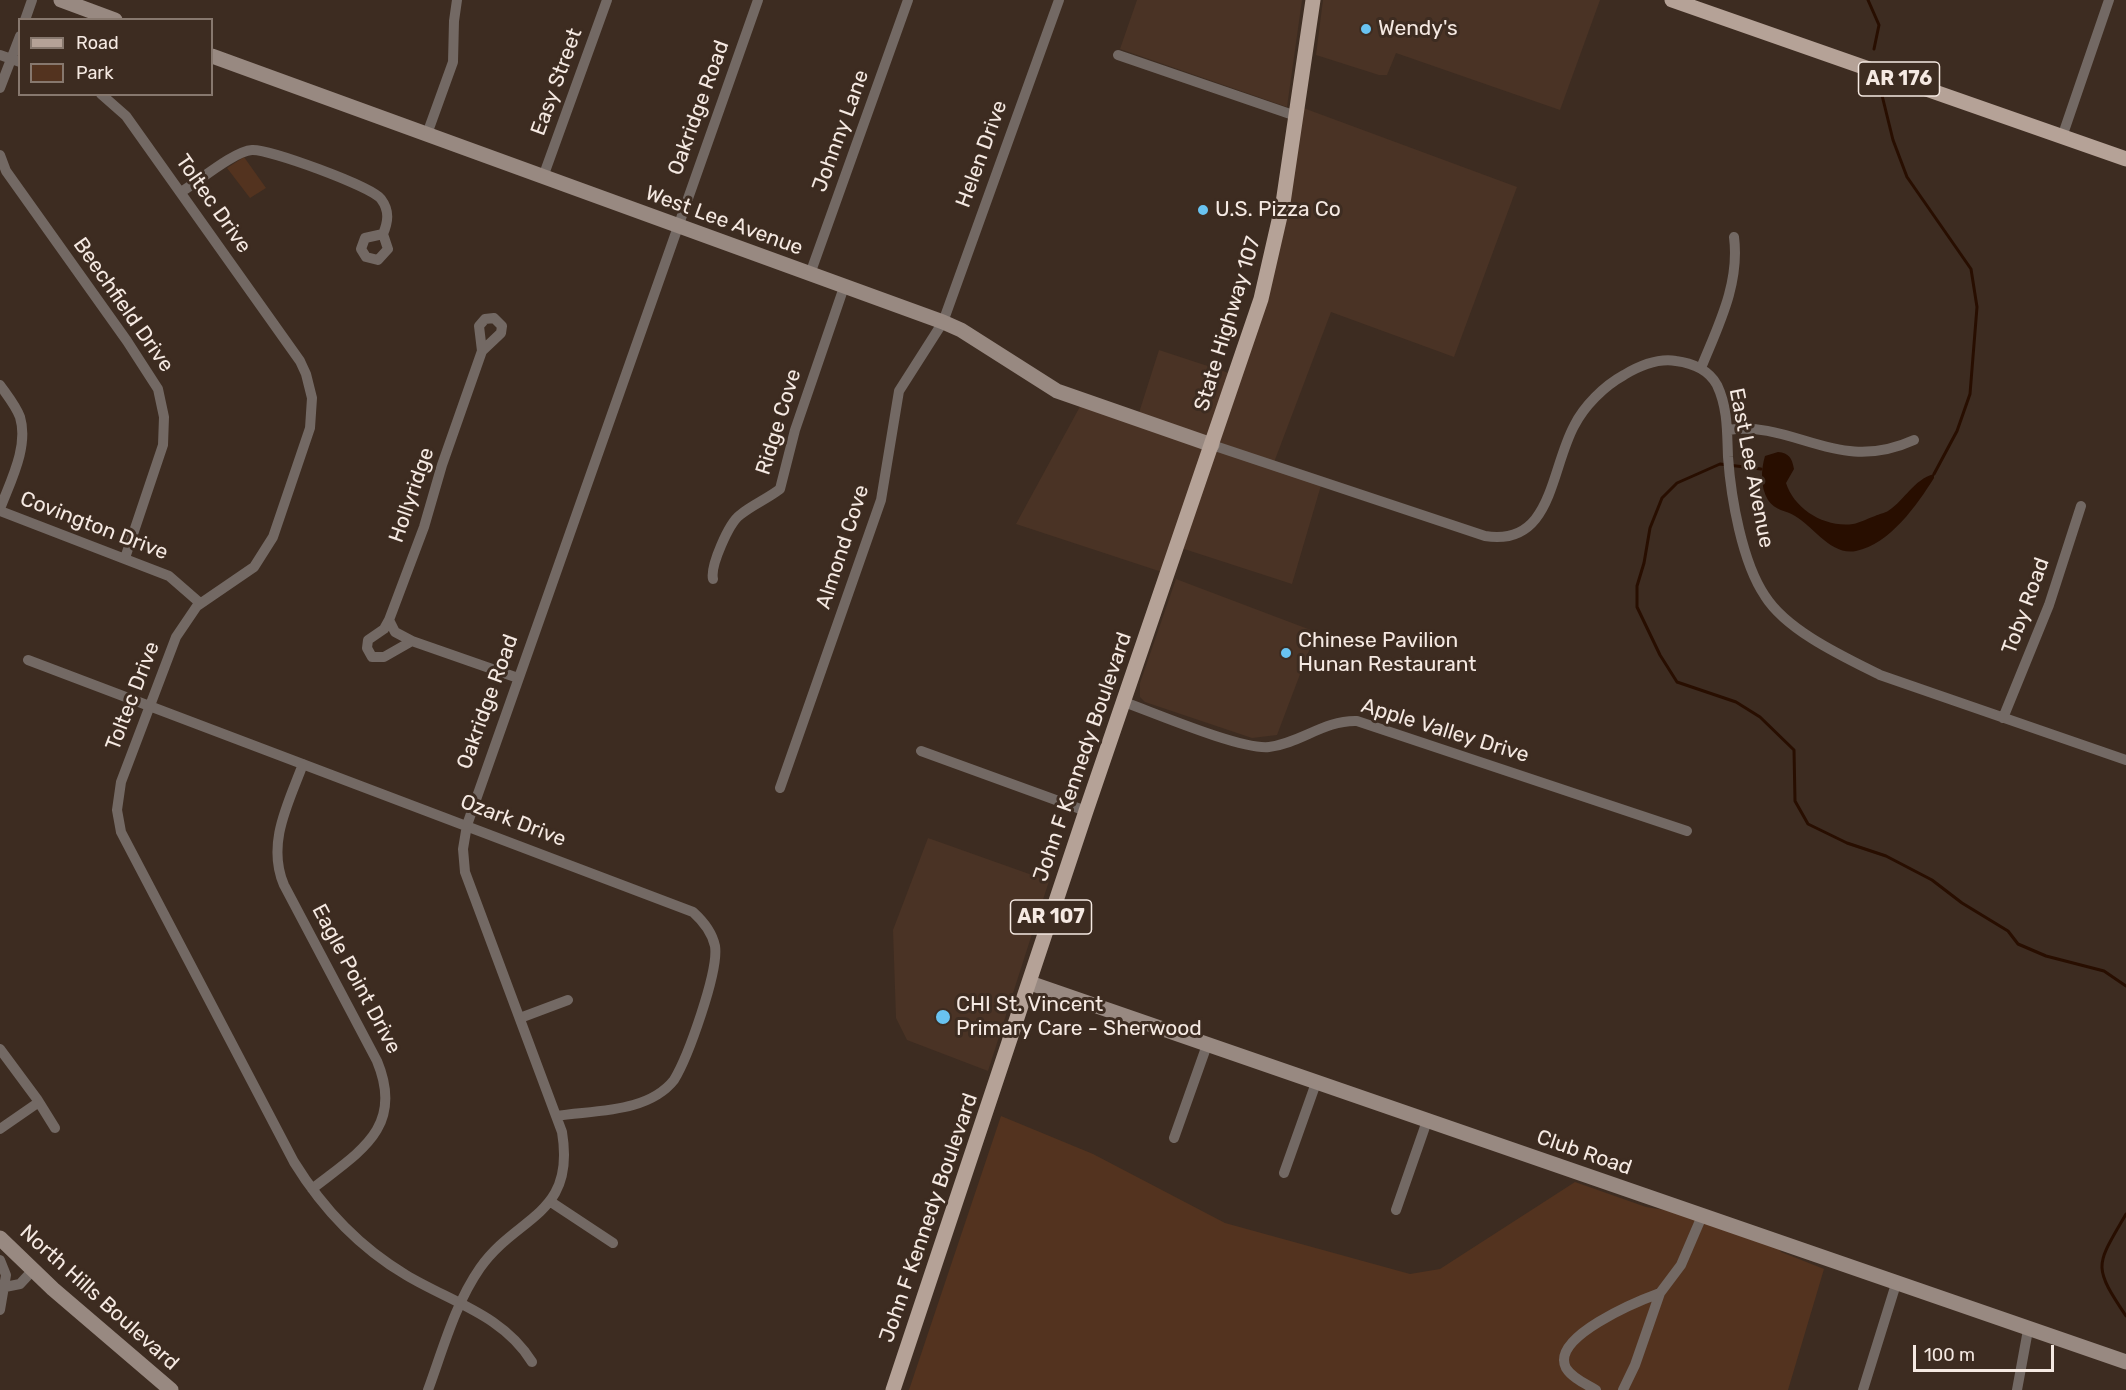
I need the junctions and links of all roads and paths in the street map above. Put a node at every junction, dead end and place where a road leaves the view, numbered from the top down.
1 (32, 0) edge
2 (61, 0) edge
3 (457, 0) edge
4 (607, 0) edge
5 (758, 0) edge
6 (908, 0) edge
7 (1059, 0) edge
8 (1313, 0) edge
9 (1672, 0) edge
10 (2109, 0) edge
11 (26, 18) edge
12 (110, 18) edge
13 (18, 46) edge
14 (0, 56) edge
15 (213, 56) edge
16 (1118, 56) dead end
17 (15, 61) edge
18 (0, 88) edge
19 (103, 96) edge
20 (1296, 116) junction
21 (427, 134) junction
22 (2062, 137) junction
23 (0, 155) edge
24 (2126, 159) edge
25 (543, 177) junction
26 (181, 192) junction
27 (677, 226) junction
28 (383, 234) dead end
29 (1734, 237) dead end
30 (810, 274) junction
31 (844, 287) junction
32 (943, 322) junction
33 (482, 351) dead end
34 (1701, 368) junction
35 (0, 385) edge
36 (1728, 430) junction
37 (1914, 440) dead end
38 (1212, 445) junction
39 (2081, 506) dead end
40 (0, 510) edge
41 (125, 558) junction
42 (712, 579) dead end
43 (200, 603) junction
44 (389, 620) junction
45 (412, 641) junction
46 (28, 660) dead end
47 (518, 678) junction
48 (1124, 702) junction
49 (150, 706) junction
50 (2003, 718) junction
51 (921, 751) dead end
52 (2126, 760) edge
53 (303, 764) junction
54 (780, 788) dead end
55 (1086, 811) junction
56 (467, 825) junction
57 (1687, 831) dead end
58 (1030, 983) junction
59 (568, 1000) dead end
60 (520, 1018) junction
61 (1207, 1045) junction
62 (0, 1049) edge
63 (1316, 1083) junction
64 (39, 1102) junction
65 (556, 1116) junction
66 (1427, 1121) junction
67 (55, 1128) dead end
68 (0, 1129) edge
69 (1174, 1138) dead end
70 (1284, 1173) dead end
71 (312, 1189) junction
72 (551, 1202) junction
73 (1396, 1209) dead end
74 (1702, 1216) junction
75 (0, 1238) edge
76 (613, 1243) dead end
77 (0, 1260) edge
78 (33, 1270) junction
79 (1896, 1284) junction
80 (6, 1287) junction
81 (1660, 1293) junction
82 (461, 1302) junction
83 (0, 1310) edge
84 (2028, 1330) junction
85 (532, 1362) dead end
86 (2126, 1362) edge
87 (171, 1390) edge
88 (429, 1390) edge
89 (893, 1390) edge
90 (1596, 1390) edge
91 (1623, 1390) edge
92 (1863, 1390) edge
93 (2017, 1390) edge

1 - 11 street
2 - 12 street
3 - 21 street
4 - 25 street, Easy Street
5 - 27 street, Oakridge Road
6 - 30 street, Johnny Lane
7 - 32 street, Helen Drive
8 - 20 main road, State Highway 107 / AR 107
9 - 22 main road, AR 176
10 - 22 street
13 - 17 street
14 - 17 street
15 - 21 street, West Lee Avenue
16 - 20 street
17 - 18 street
19 - 26 street, Toltec Drive
20 - 38 main road, State Highway 107 / AR 107
21 - 25 street, West Lee Avenue
22 - 24 main road, AR 176
23 - 41 street, Beechfield Drive
25 - 27 street, West Lee Avenue
26 - 28 street
26 - 43 street, Toltec Drive
27 - 30 street, West Lee Avenue
27 - 47 street, Oakridge Road
29 - 34 street
30 - 31 street, West Lee Avenue
31 - 32 street, West Lee Avenue
31 - 42 street, Ridge Cove
32 - 38 street, West Lee Avenue
32 - 54 street, Almond Cove
33 - 44 street, Hollyridge
34 - 36 street, East Lee Avenue
34 - 38 street
35 - 40 street
36 - 37 street
36 - 50 street, East Lee Avenue
38 - 48 main road, John F Kennedy Boulevard / AR 107
39 - 50 street, Toby Road
40 - 41 street, Covington Drive
41 - 43 street, Covington Drive
43 - 49 street, Toltec Drive
44 - 45 street
44 - 45 street
45 - 47 street
46 - 49 street, Ozark Drive
47 - 56 street, Oakridge Road
48 - 55 main road, John F Kennedy Boulevard / AR 107
48 - 57 street, Apple Valley Drive
49 - 53 street, Ozark Drive
49 - 71 street, Toltec Drive
50 - 52 street, East Lee Avenue
51 - 55 street
53 - 56 street, Ozark Drive
53 - 71 street, Eagle Point Drive
55 - 58 main road, John F Kennedy Boulevard / AR 107
56 - 60 street, Oakridge Road
56 - 65 street, Ozark Drive
58 - 61 street, Club Road
58 - 89 main road, John F Kennedy Boulevard / AR 107
59 - 60 street
60 - 65 street, Oakridge Road
61 - 63 street, Club Road
61 - 69 street
62 - 64 street
63 - 66 street, Club Road
63 - 70 street
64 - 67 street
64 - 68 street
65 - 72 street, Oakridge Road
66 - 73 street
66 - 74 street, Club Road
71 - 82 street, Toltec Drive
72 - 76 street
72 - 82 street, Oakridge Road
74 - 79 street, Club Road
74 - 81 street
75 - 78 street, North Hills Boulevard
77 - 80 street
78 - 80 street
78 - 87 street, North Hills Boulevard
79 - 84 street, Club Road
79 - 92 street
80 - 83 street
81 - 90 street
81 - 91 street
82 - 85 street, Toltec Drive
82 - 88 street, Oakridge Road
84 - 86 street, Club Road
84 - 93 street

